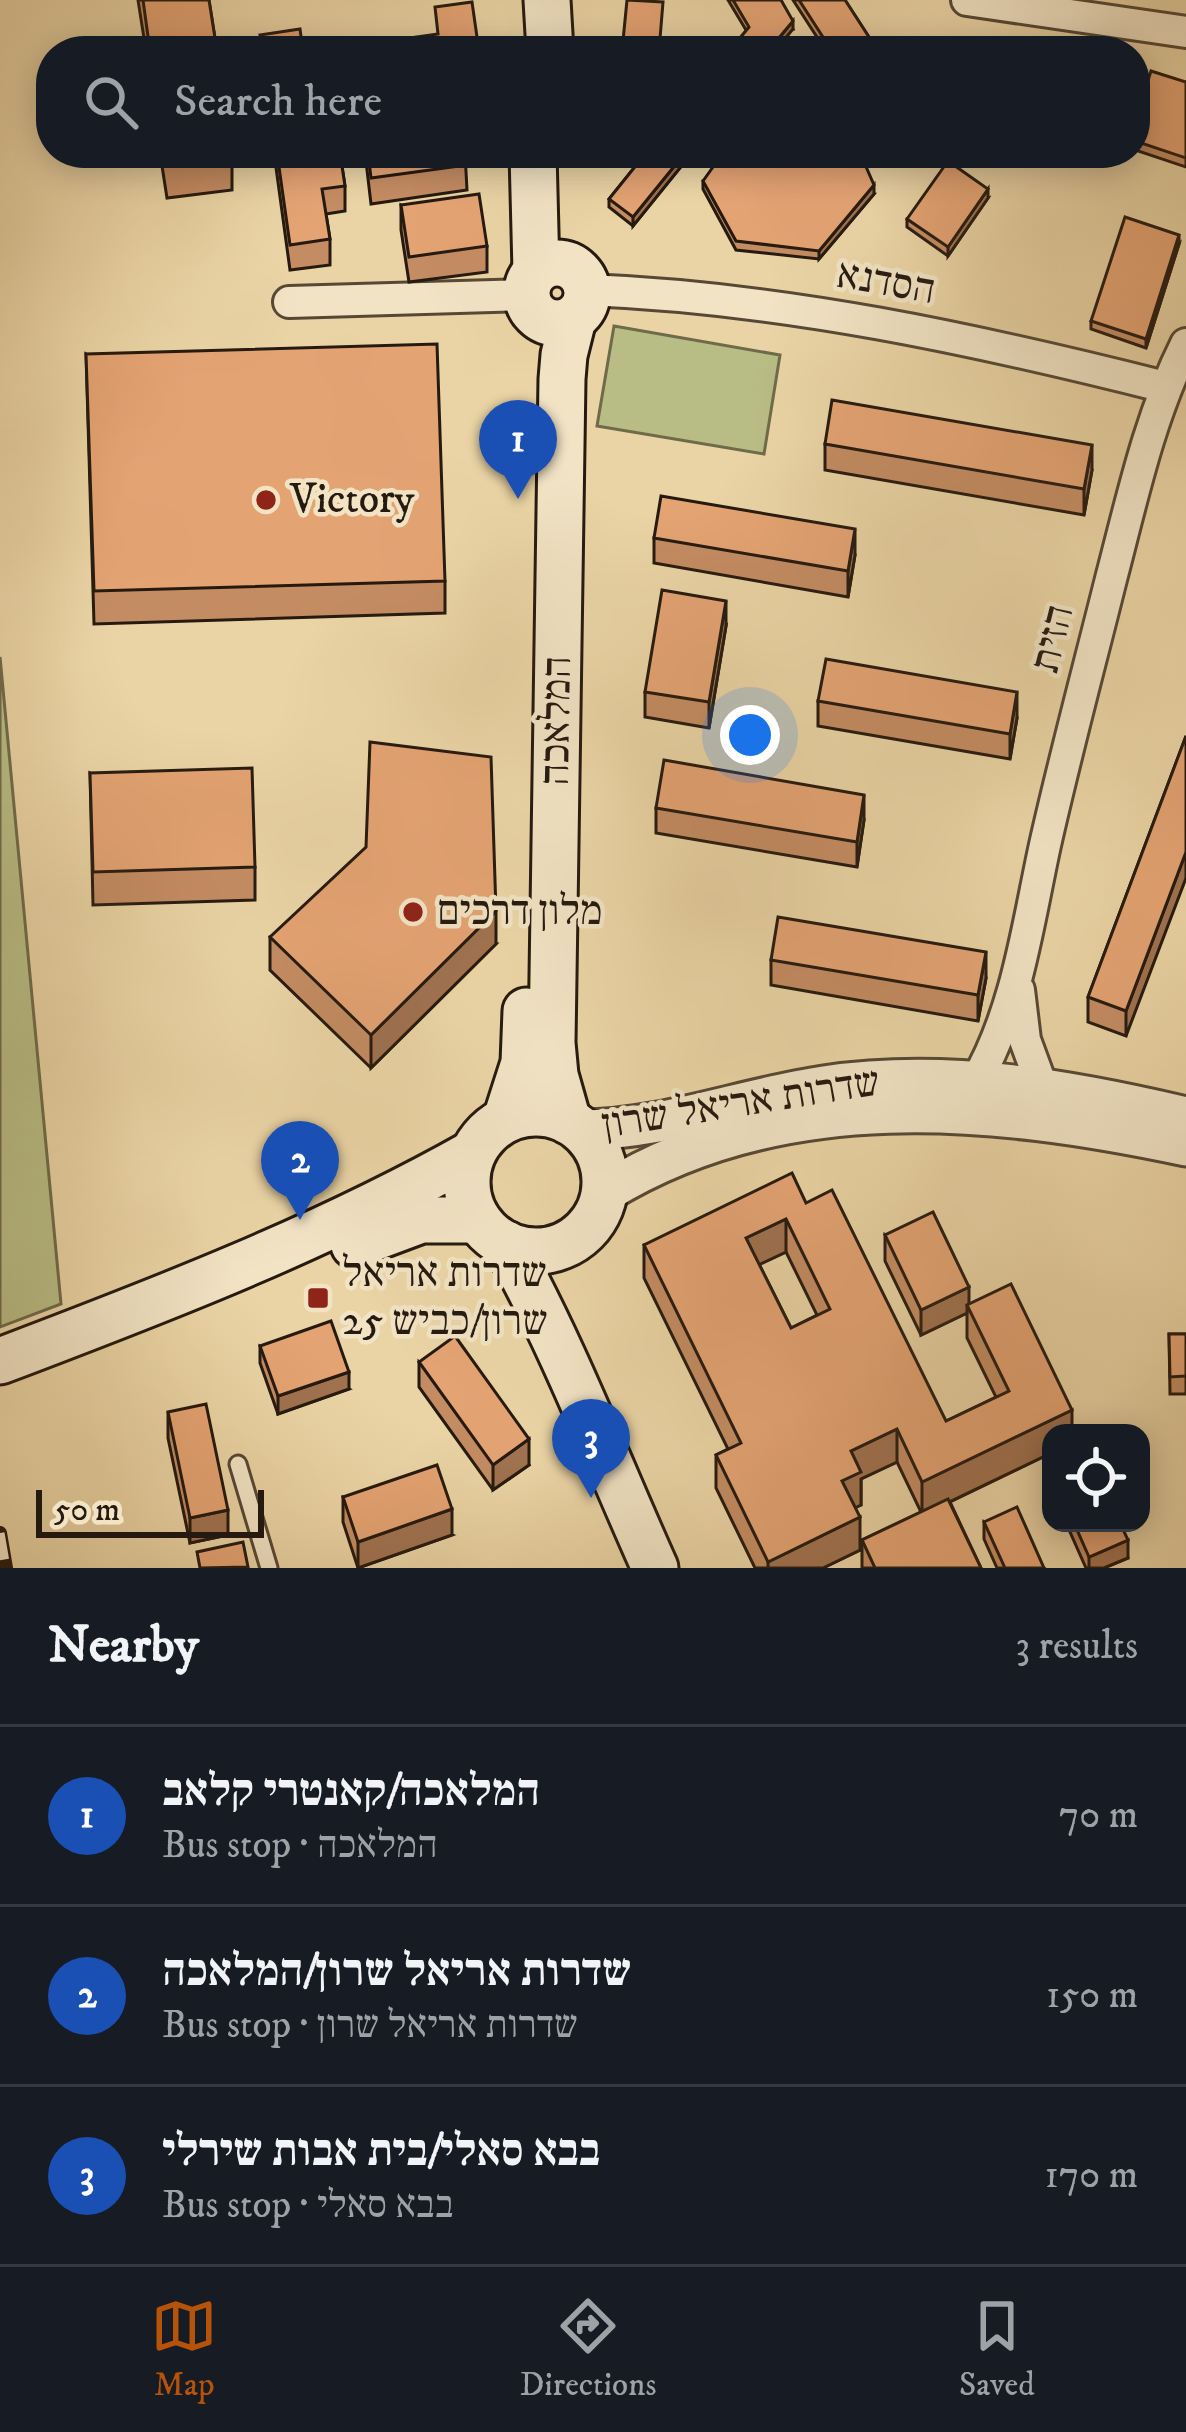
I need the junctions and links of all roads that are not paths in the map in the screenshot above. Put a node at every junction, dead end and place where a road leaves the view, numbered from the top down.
1 (527, 0) edge
2 (547, 0) edge
3 (967, 0) edge
4 (1186, 32) edge
5 (528, 36) edge
6 (549, 36) edge
7 (535, 168) edge
8 (555, 168) edge
9 (555, 293) junction
10 (289, 302) dead end
11 (1186, 344) edge
12 (1165, 388) junction
13 (1020, 960) junction
14 (976, 1081) junction
15 (1043, 1089) junction
16 (1186, 1117) edge
17 (506, 1119) junction
18 (574, 1125) junction
19 (1186, 1146) edge
20 (473, 1153) junction
21 (604, 1193) junction
22 (492, 1232) junction
23 (573, 1240) junction
24 (28, 1360) edge
25 (570, 1368) junction
26 (0, 1391) edge
27 (238, 1464) dead end
28 (650, 1566) edge
29 (269, 1568) edge

1 - 5 main road
2 - 6 main road
3 - 4 street
7 - 9 main road, המלאכה
8 - 9 main road, המלאכה
9 - 10 street, הסדנא
9 - 12 street, הסדנא
9 - 17 main road, המלאכה
9 - 18 main road, המלאכה
11 - 12 street, הזית
12 - 13 street, הזית
13 - 14 street, הזית
13 - 15 street, הזית
14 - 15 street, שדרות אריאל שרון
14 - 18 street, שדרות אריאל שרון
15 - 16 street, שדרות אריאל שרון
17 - 18 main road
17 - 20 main road
18 - 21 main road
19 - 21 street, שדרות אריאל שרון
20 - 22 main road
20 - 24 main road
21 - 23 main road
22 - 23 main road
22 - 24 main road
22 - 25 main road
23 - 25 main road
24 - 26 main road
25 - 28 main road
27 - 29 lane

